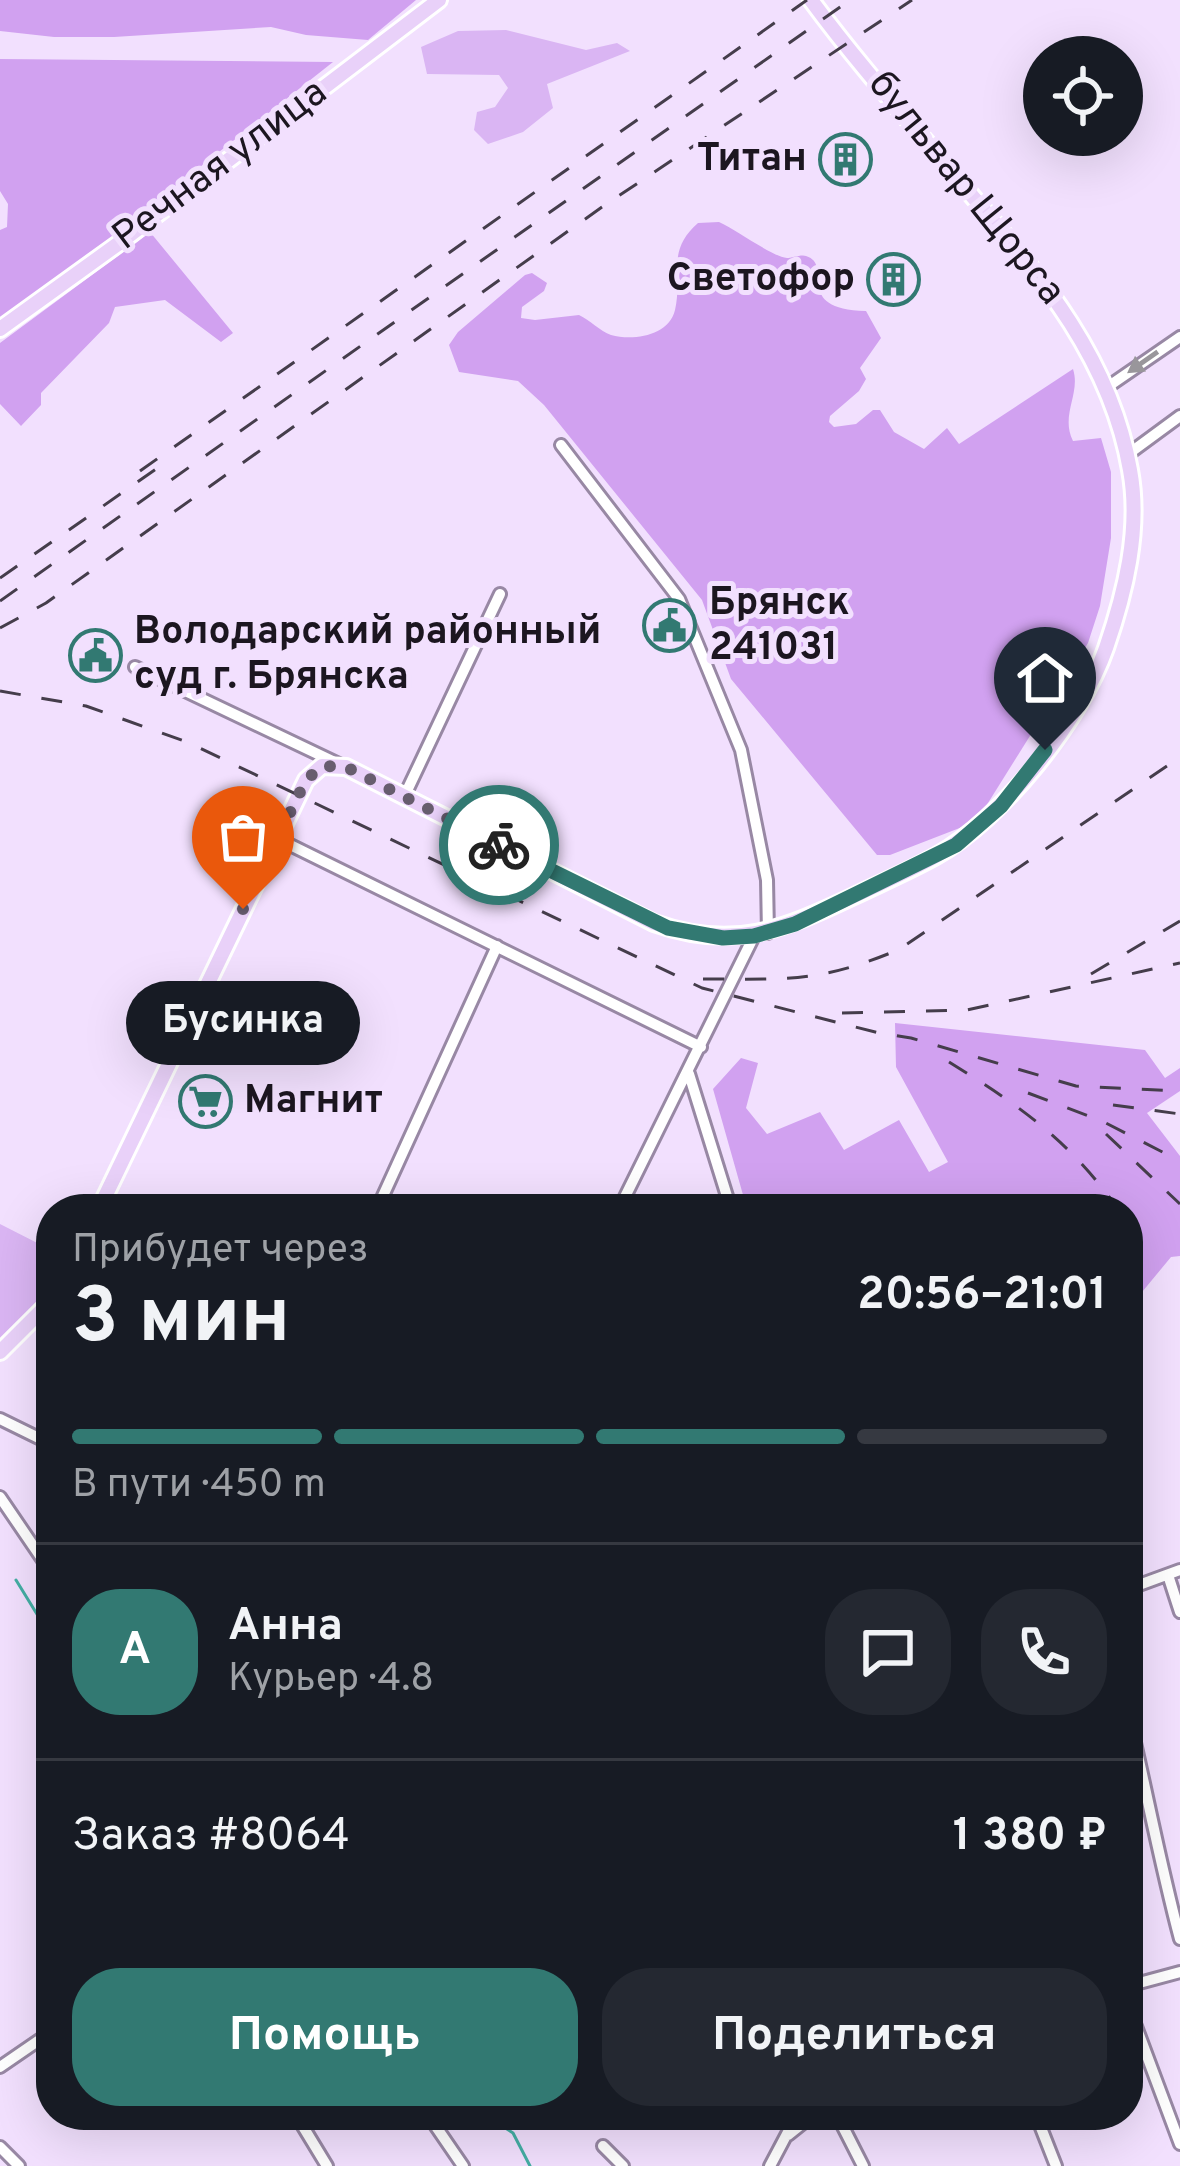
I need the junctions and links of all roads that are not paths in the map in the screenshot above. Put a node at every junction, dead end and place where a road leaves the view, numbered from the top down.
1 (439, 0) edge
2 (811, 0) edge
3 (0, 329) edge
4 (1180, 337) edge
5 (1106, 388) junction
6 (1180, 416) edge
7 (561, 445) dead end
8 (1126, 455) junction
9 (500, 594) dead end
10 (135, 667) dead end
11 (303, 745) junction
12 (346, 767) junction
13 (310, 773) junction
14 (404, 797) junction
15 (277, 838) junction
16 (761, 934) junction
17 (497, 946) junction
18 (701, 1046) junction
19 (689, 1074) junction
20 (106, 1194) edge
21 (384, 1194) edge
22 (628, 1194) edge
23 (726, 1194) edge
24 (36, 1316) edge
25 (0, 1352) edge
26 (0, 1419) edge
27 (36, 1437) edge
28 (0, 1497) edge
29 (36, 1551) edge
30 (1174, 1573) edge
31 (1143, 1584) edge
32 (1180, 1612) edge
33 (1143, 1775) edge
34 (1180, 1939) edge
35 (1180, 1972) edge
36 (1143, 1982) edge
37 (36, 2042) edge
38 (1143, 2045) edge
39 (0, 2067) edge
40 (304, 2130) edge
41 (438, 2130) edge
42 (789, 2130) edge
43 (794, 2130) edge
44 (845, 2130) edge
45 (1042, 2130) edge
46 (786, 2136) junction
47 (1180, 2144) edge
48 (603, 2146) dead end
49 (0, 2147) edge
50 (324, 2165) edge
51 (19, 2166) edge
52 (463, 2166) edge
53 (623, 2166) edge
54 (770, 2166) edge
55 (863, 2166) edge
56 (1056, 2166) edge

1 - 3 main road, Речная улица
2 - 5 main road, бульвар Щорса
4 -> 5 street
5 - 8 main road, бульвар Щорса
6 - 8 street
7 - 16 street
8 - 16 main road, бульвар Щорса
9 - 14 street
10 - 11 street
11 - 12 street
11 - 13 street
12 - 13 main road
12 - 14 main road
13 - 15 main road
14 - 16 main road
15 - 17 street
15 - 20 main road
16 - 18 street
17 - 18 street
17 - 21 street
18 - 19 street
19 - 22 street
19 - 23 street
24 - 25 main road
26 - 27 street
28 - 29 street
30 - 31 street
30 - 32 street
33 - 34 street
35 - 36 street
37 - 39 street
38 - 47 street
40 - 50 street
41 - 52 street
42 - 46 street
43 - 46 street
44 - 55 street
45 - 56 street
46 - 54 street
48 - 53 street
49 - 51 street

